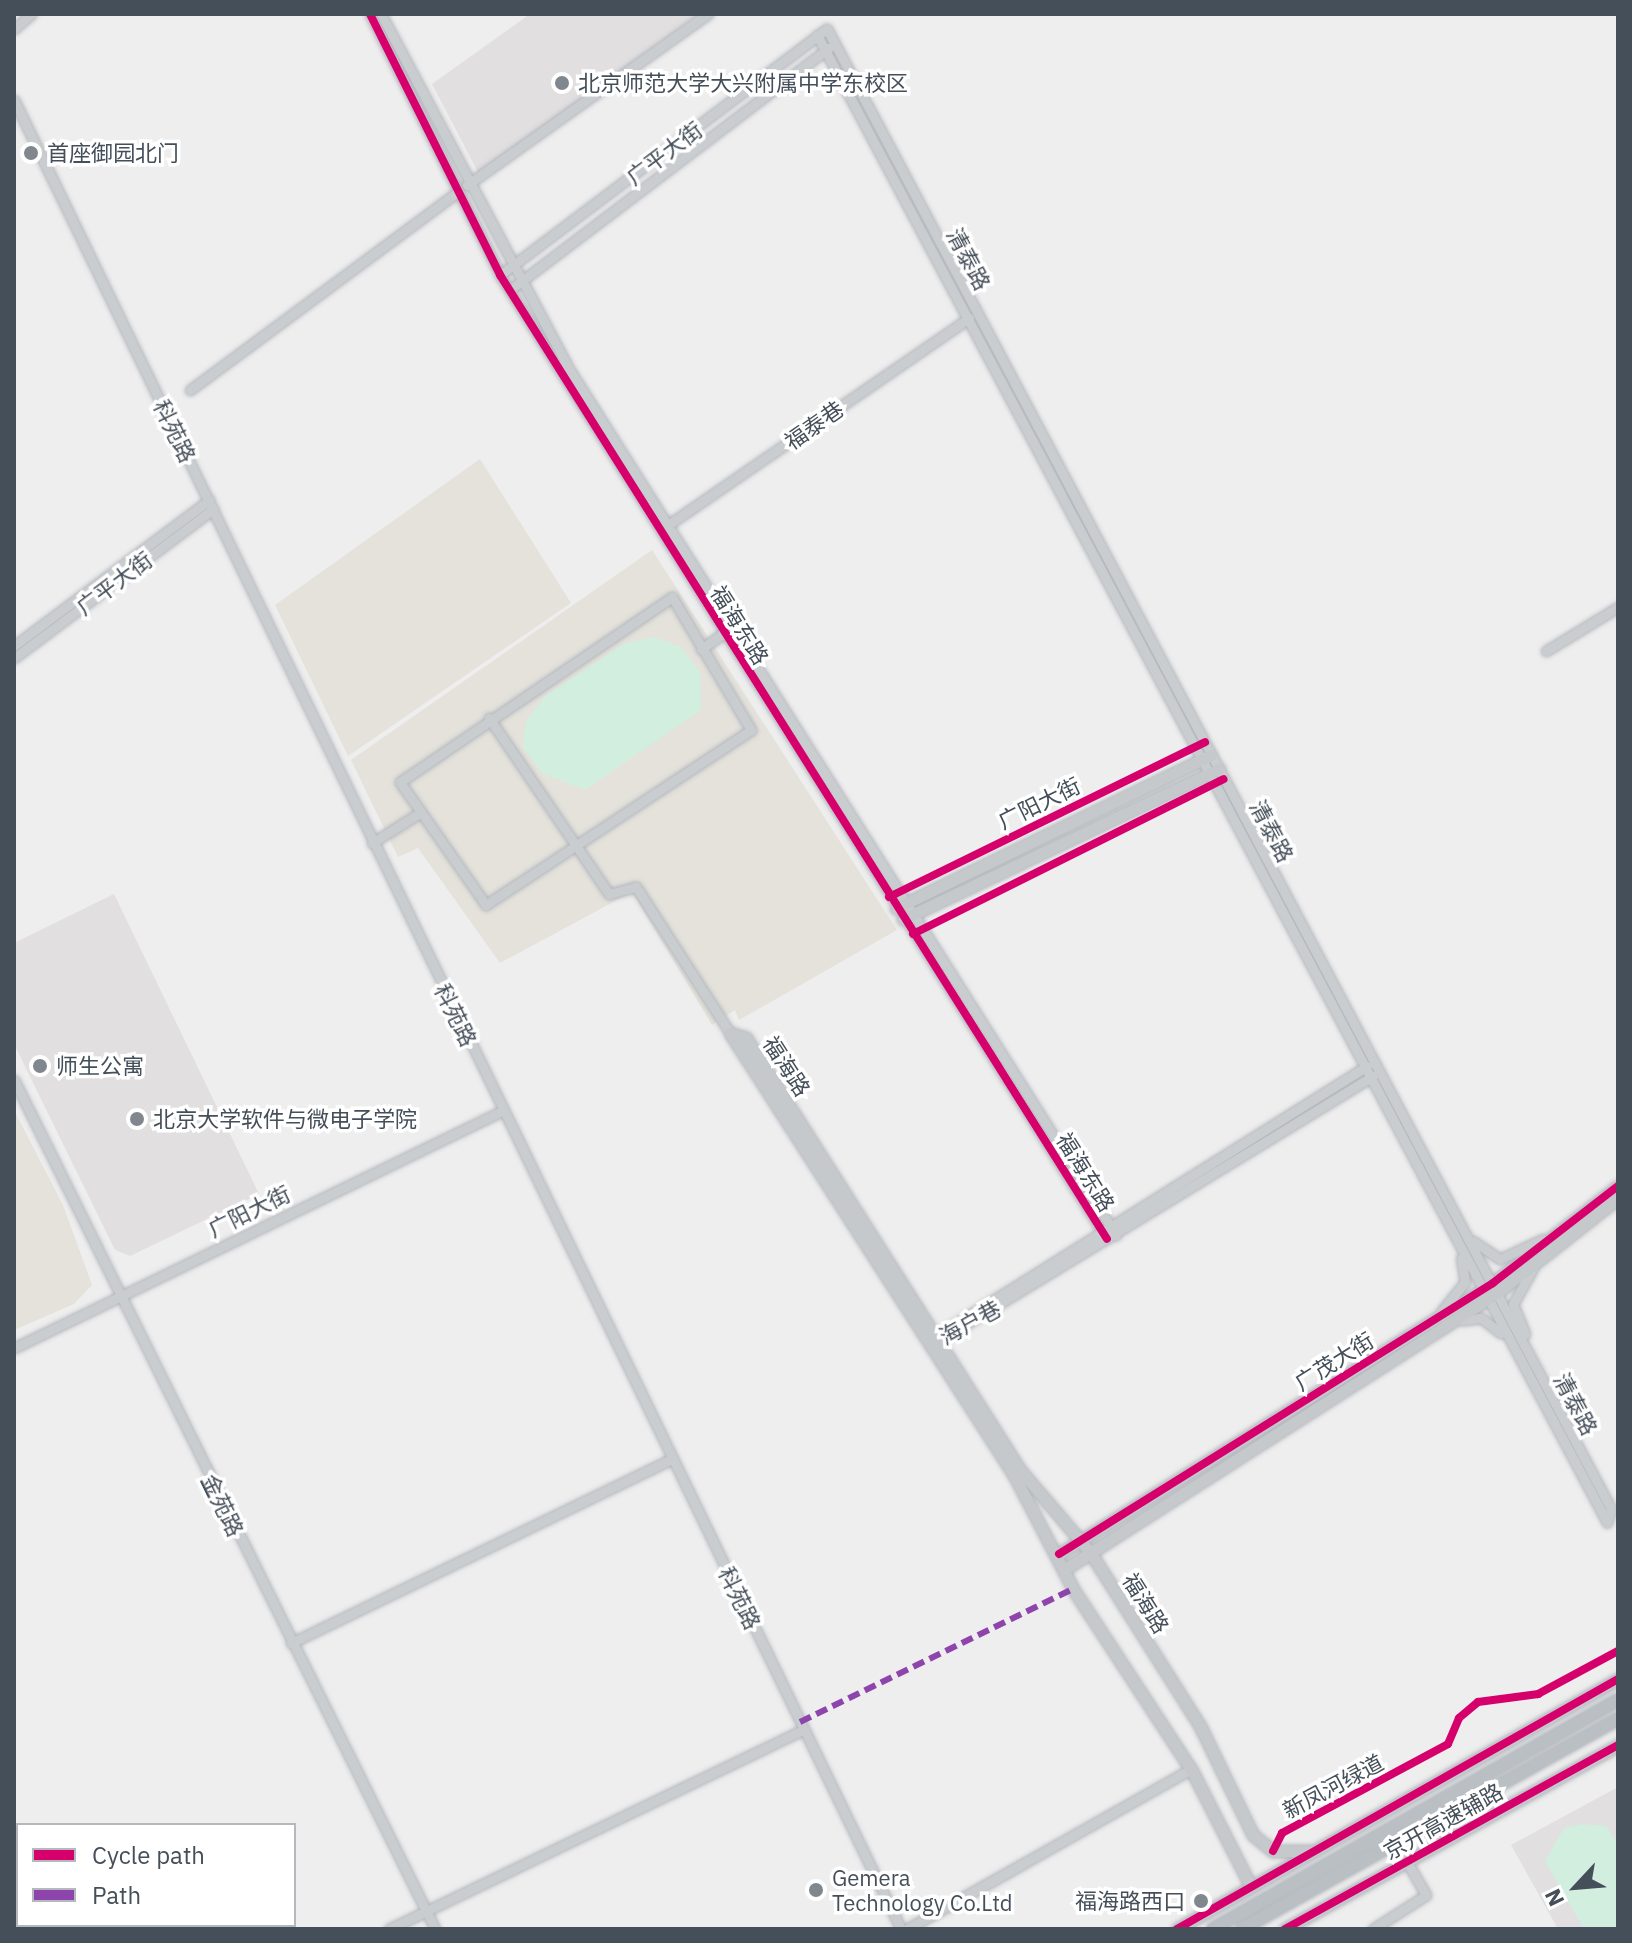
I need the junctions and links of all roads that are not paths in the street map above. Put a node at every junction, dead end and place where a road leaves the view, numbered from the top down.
1 (17, 14) edge
2 (31, 14) edge
3 (370, 14) edge
4 (381, 14) edge
5 (708, 14) edge
6 (14, 21) edge
7 (14, 29) edge
8 (827, 29) joint
9 (817, 35) junction
10 (835, 44) junction
11 (826, 50) junction
12 (14, 100) edge
13 (463, 188) junction
14 (511, 268) junction
15 (500, 275) junction
16 (519, 283) junction
17 (510, 291) junction
18 (969, 318) junction
19 (190, 390) dead end
20 (211, 504) junction
21 (663, 529) junction
22 (1618, 607) edge
23 (724, 633) junction
24 (14, 646) edge
25 (701, 649) junction
26 (1546, 651) dead end
27 (14, 658) edge
28 (489, 718) junction
29 (1206, 758) junction
30 (1213, 771) junction
31 (421, 812) junction
32 (372, 843) junction
33 (575, 847) junction
34 (905, 911) junction
35 (730, 1033) junction
36 (1372, 1070) junction
37 (14, 1080) edge
38 (502, 1111) junction
39 (1618, 1186) edge
40 (1618, 1198) edge
41 (1453, 1232) junction
42 (1557, 1232) junction
43 (1108, 1233) junction
44 (1468, 1236) junction
45 (1538, 1261) junction
46 (1490, 1291) junction
47 (121, 1297) junction
48 (1437, 1316) junction
49 (1433, 1332) junction
50 (939, 1337) junction
51 (928, 1344) junction
52 (1512, 1346) junction
53 (14, 1348) edge
54 (1531, 1356) junction
55 (672, 1459) junction
56 (1078, 1541) junction
57 (1090, 1552) junction
58 (1059, 1554) junction
59 (1065, 1569) junction
60 (291, 1643) junction
61 (1618, 1679) edge
62 (1618, 1700) edge
63 (1618, 1719) edge
64 (804, 1729) junction
65 (1618, 1745) edge
66 (1191, 1769) junction
67 (1311, 1851) junction
68 (1407, 1862) junction
69 (1250, 1885) junction
70 (423, 1913) junction
71 (389, 1929) edge
72 (435, 1929) edge
73 (904, 1929) edge
74 (1177, 1929) edge
75 (1213, 1929) edge
76 (1242, 1929) edge
77 (1285, 1929) edge
78 (1373, 1929) edge

1 - 6 street
2 - 7 street
3 - 13 street, 福海东路
4 - 13 street, 福海东路
5 - 13 street
8 - 9 street, 广平大街
8 - 10 street, 清泰路
9 - 11 street, 清泰路
9 - 14 street, 广平大街
10 - 11 street, 广平大街
10 - 29 street, 清泰路
11 - 16 street, 广平大街
11 - 18 street, 清泰路
12 - 20 street, 科苑路
13 - 14 street, 福海东路
13 - 15 street, 福海东路
13 - 19 street
14 - 15 street, 广平大街
14 - 16 street, 福海东路
15 - 17 street, 福海东路
16 - 17 street, 广平大街
16 - 21 street, 福海东路
17 - 21 street, 福海东路
18 - 21 street, 福泰巷
18 - 29 street, 清泰路
20 - 24 street, 广平大街
20 - 27 street, 广平大街
20 - 32 street, 科苑路
21 - 23 street, 福海东路
21 - 34 street, 福海东路
22 - 26 street
23 - 25 street
23 - 34 street, 福海东路
25 - 28 street
25 - 33 street
28 - 31 street
28 - 33 street
29 - 30 street, 清泰路
29 - 34 main road, 广阳大街
30 - 34 main road, 广阳大街
30 - 36 street, 清泰路
31 - 32 street
31 - 33 street
32 - 38 street, 科苑路
33 - 35 street
34 - 43 street, 福海东路
35 - 50 main road, 福海路
35 - 51 main road, 福海路
36 - 41 street, 清泰路
36 - 43 street, 海户巷
36 - 44 street, 清泰路
37 - 47 street, 金苑路
38 - 47 street, 广阳大街
38 - 55 street, 科苑路
39 - 42 main road, 广茂大街
40 - 45 main road, 广茂大街
41 - 46 street, 清泰路
41 - 48 street
42 - 44 street
42 - 46 main road, 广茂大街
43 - 50 street, 海户巷
44 - 46 street, 清泰路
45 - 46 main road, 广茂大街
45 - 54 street
46 - 48 main road, 广茂大街
46 - 49 main road, 广茂大街
46 - 52 street, 清泰路
46 - 54 street, 清泰路
47 - 53 street, 广阳大街
47 - 60 street, 金苑路
48 - 56 main road, 广茂大街
49 - 52 street
49 - 57 main road, 广茂大街
50 - 51 street, 海户巷
50 - 56 main road, 福海路
51 - 58 main road, 福海路
52 - 54 street, 清泰路
55 - 60 street
55 - 64 street, 科苑路
56 - 57 main road, 福海路
56 - 58 main road, 广茂大街
57 - 59 main road, 广茂大街
57 - 67 main road, 福海路
58 - 59 main road, 福海路
59 - 66 main road, 福海路
60 - 70 street, 金苑路
61 - 67 main road, 京开高速辅路
62 - 75 highway
63 - 76 highway
64 - 70 street
64 - 73 street, 科苑路
65 - 68 main road, 京开高速辅路
66 - 69 main road, 福海路
66 - 73 street
67 - 69 main road, 京开高速辅路
68 - 77 main road, 京开高速辅路
68 - 78 street
69 - 74 main road, 京开高速辅路
70 - 71 street
70 - 72 street, 金苑路

